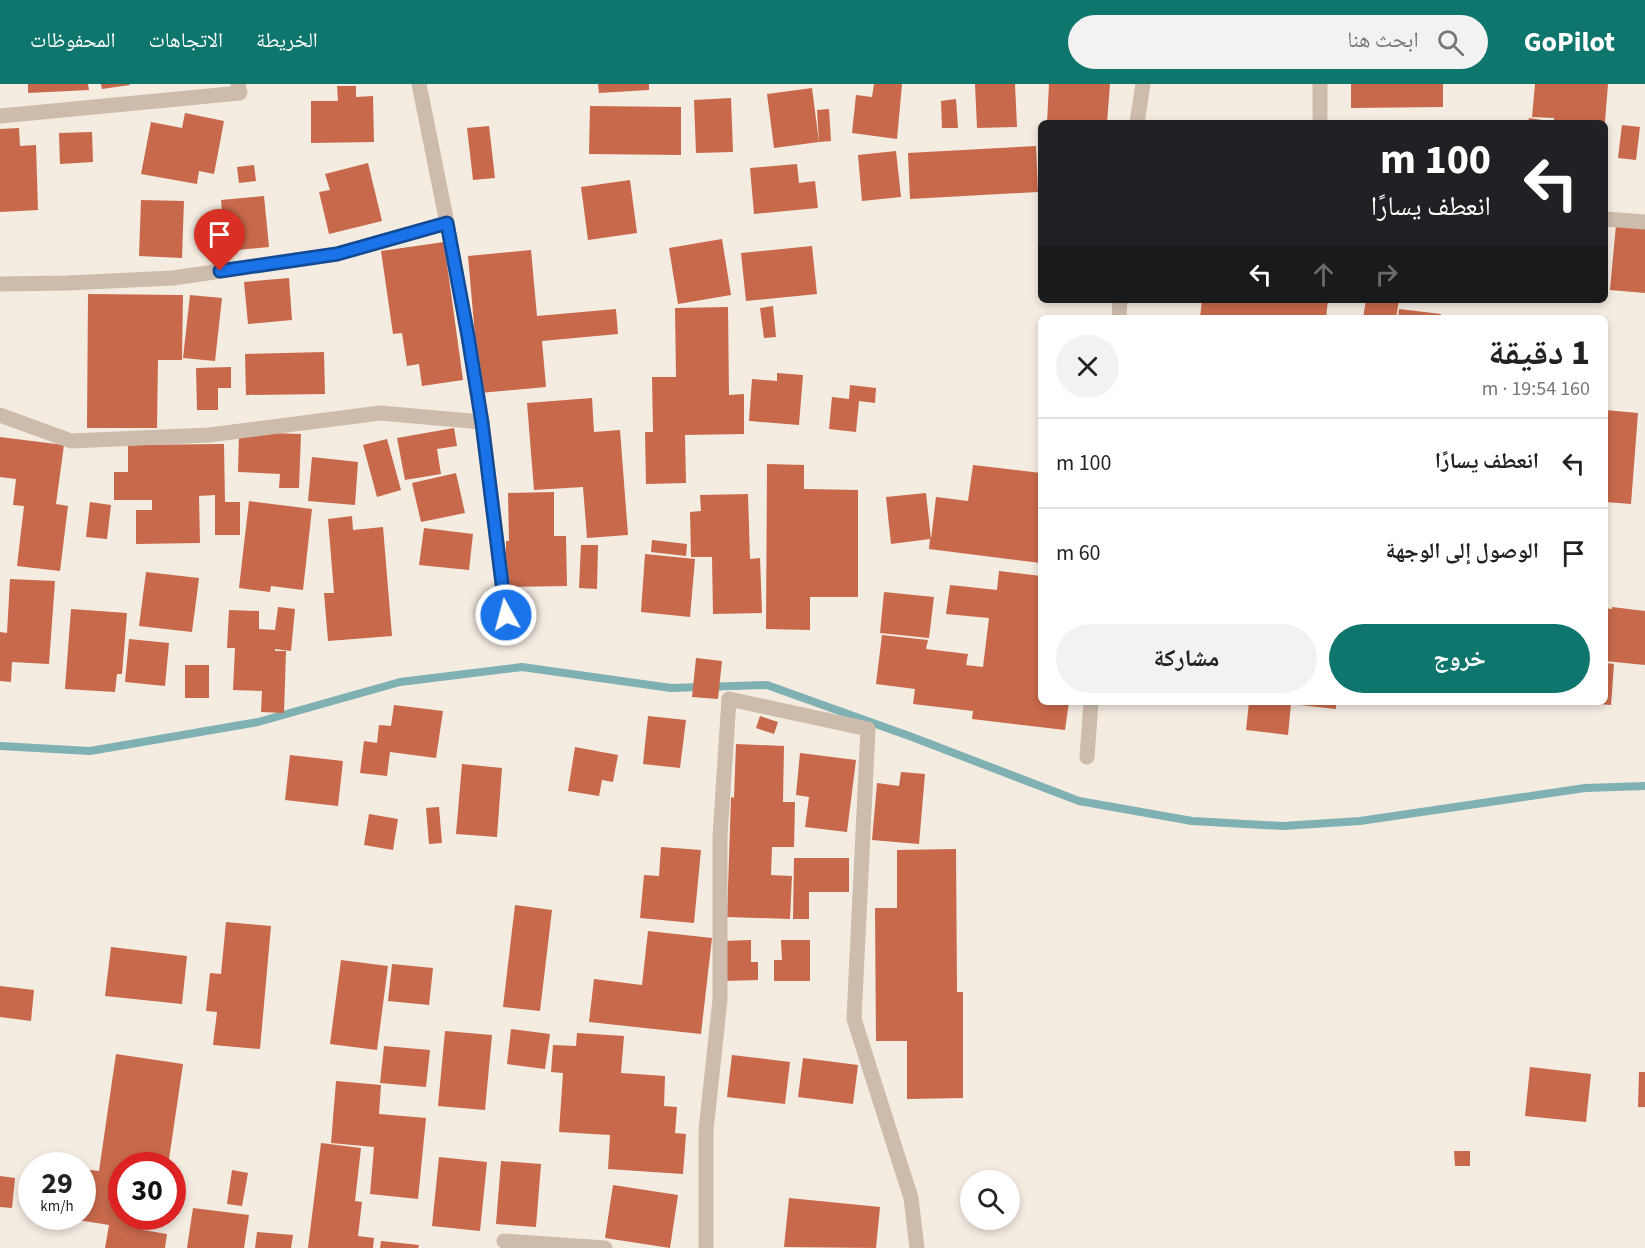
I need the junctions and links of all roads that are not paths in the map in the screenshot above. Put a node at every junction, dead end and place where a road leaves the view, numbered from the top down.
1 (238, 84) edge
2 (419, 84) edge
3 (1143, 84) edge
4 (1320, 84) edge
5 (0, 116) edge
6 (1137, 120) edge
7 (1320, 120) edge
8 (1608, 219) edge
9 (1645, 222) edge
10 (447, 223) junction
11 (0, 284) edge
12 (0, 415) edge
13 (482, 423) junction
14 (506, 615) dead end
15 (1091, 705) edge
16 (1087, 757) dead end
17 (504, 1241) dead end
18 (605, 1248) edge
19 (706, 1248) edge
20 (917, 1248) edge

1 - 5 street
2 - 10 street
3 - 6 street
4 - 7 street
8 - 9 street
10 - 11 street
10 - 13 street
12 - 13 street
13 - 14 street
15 - 16 street
17 - 18 street
19 - 20 street

